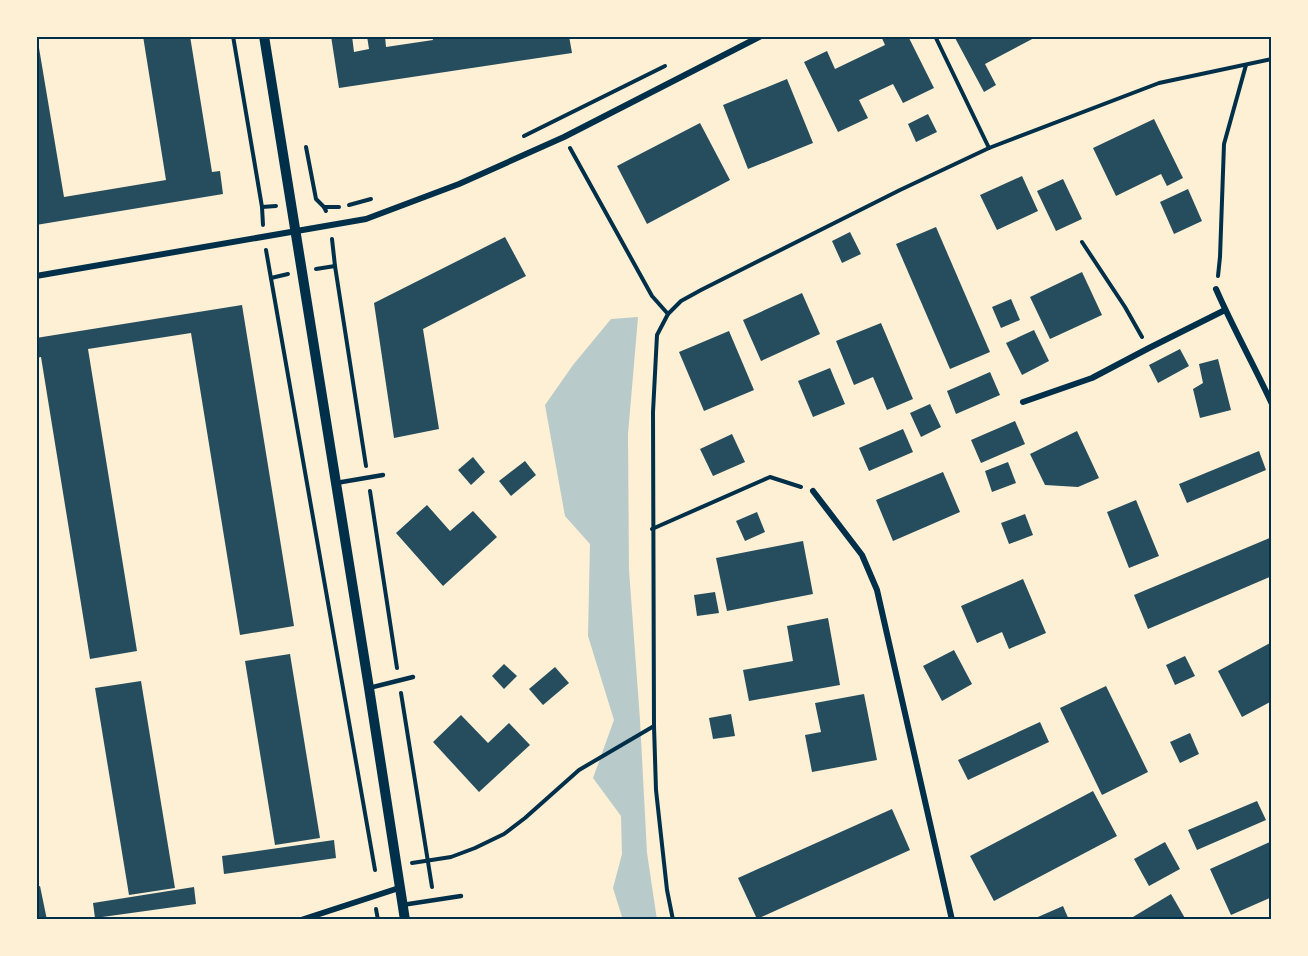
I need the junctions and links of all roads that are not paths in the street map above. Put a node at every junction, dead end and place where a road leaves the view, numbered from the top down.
1 (264, 36) edge
2 (761, 36) edge
3 (296, 232) junction
4 (36, 276) edge
5 (1216, 289) road end
6 (1225, 310) junction
7 (1023, 402) dead end
8 (1272, 404) edge
9 (383, 475) dead end
10 (336, 483) junction
11 (813, 491) road end
12 (413, 677) dead end
13 (369, 688) junction
14 (399, 888) junction
15 (461, 896) dead end
16 (402, 905) junction
17 (301, 920) edge
18 (405, 920) edge
19 (952, 920) edge

1 - 3 street
2 - 3 street
3 - 4 street
3 - 10 street
5 - 6 street
6 - 7 street
6 - 8 street
9 - 10 lane
10 - 13 street
11 - 19 street
12 - 13 lane
13 - 14 street
14 - 16 street
14 - 17 street
15 - 16 lane
16 - 18 street

